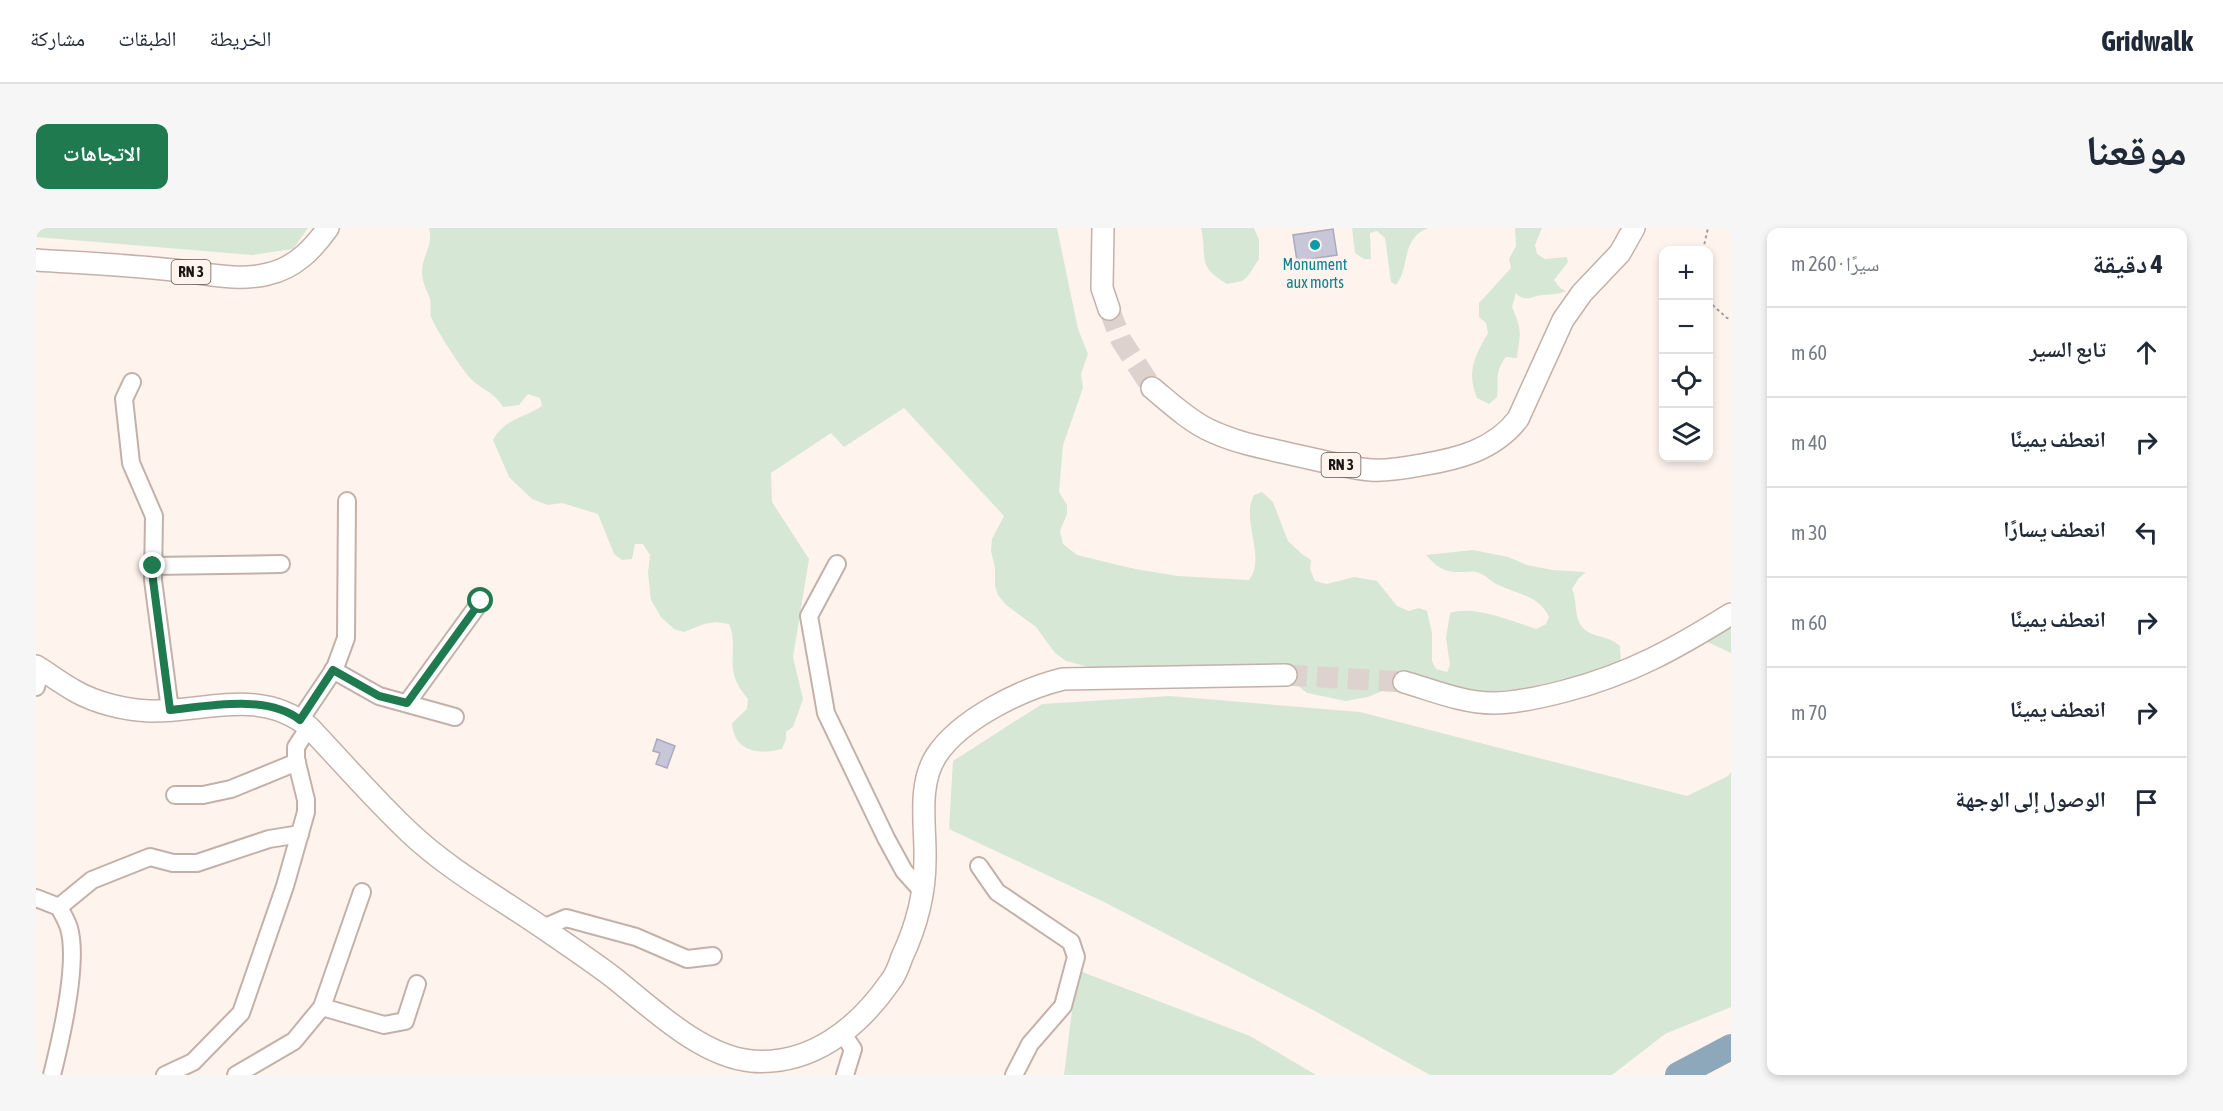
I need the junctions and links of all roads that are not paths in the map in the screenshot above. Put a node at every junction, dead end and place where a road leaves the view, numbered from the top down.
1 (328, 228) edge
2 (1103, 228) edge
3 (1634, 228) edge
4 (36, 260) edge
5 (1109, 309) tunnel mouth
6 (132, 382) dead end
7 (1152, 388) tunnel mouth
8 (347, 501) dead end
9 (281, 564) dead end
10 (837, 564) dead end
11 (153, 566) junction
12 (481, 601) dead end
13 (1731, 614) edge
14 (333, 670) junction
15 (38, 674) edge
16 (1286, 675) tunnel mouth
17 (1404, 682) tunnel mouth
18 (407, 703) junction
19 (170, 710) junction
20 (455, 717) dead end
21 (305, 723) junction
22 (297, 762) junction
23 (175, 795) dead end
24 (300, 834) junction
25 (979, 866) dead end
26 (362, 892) dead end
27 (923, 892) junction
28 (36, 898) edge
29 (59, 906) junction
30 (543, 928) junction
31 (713, 956) dead end
32 (417, 984) dead end
33 (322, 1008) junction
34 (843, 1034) junction
35 (174, 1073) edge
36 (52, 1075) edge
37 (236, 1075) edge
38 (845, 1075) edge
39 (1014, 1075) edge

1 - 4 main road, RN 3
2 - 5 main road
3 - 7 main road, RN 3
6 - 11 street
8 - 14 street
9 - 11 street
10 - 27 street
11 - 19 street
12 - 18 street
13 - 17 main road
14 - 18 street
14 - 21 street
15 - 19 main road
16 - 27 main road
18 - 20 street
19 - 21 main road
21 - 22 street
21 - 30 main road
22 - 23 street
22 - 24 street
24 - 29 street
24 - 35 street
25 - 39 street
26 - 33 street
27 - 34 main road
28 - 29 street
29 - 36 street
30 - 31 street
30 - 34 main road
32 - 33 street
33 - 37 street
34 - 38 street

